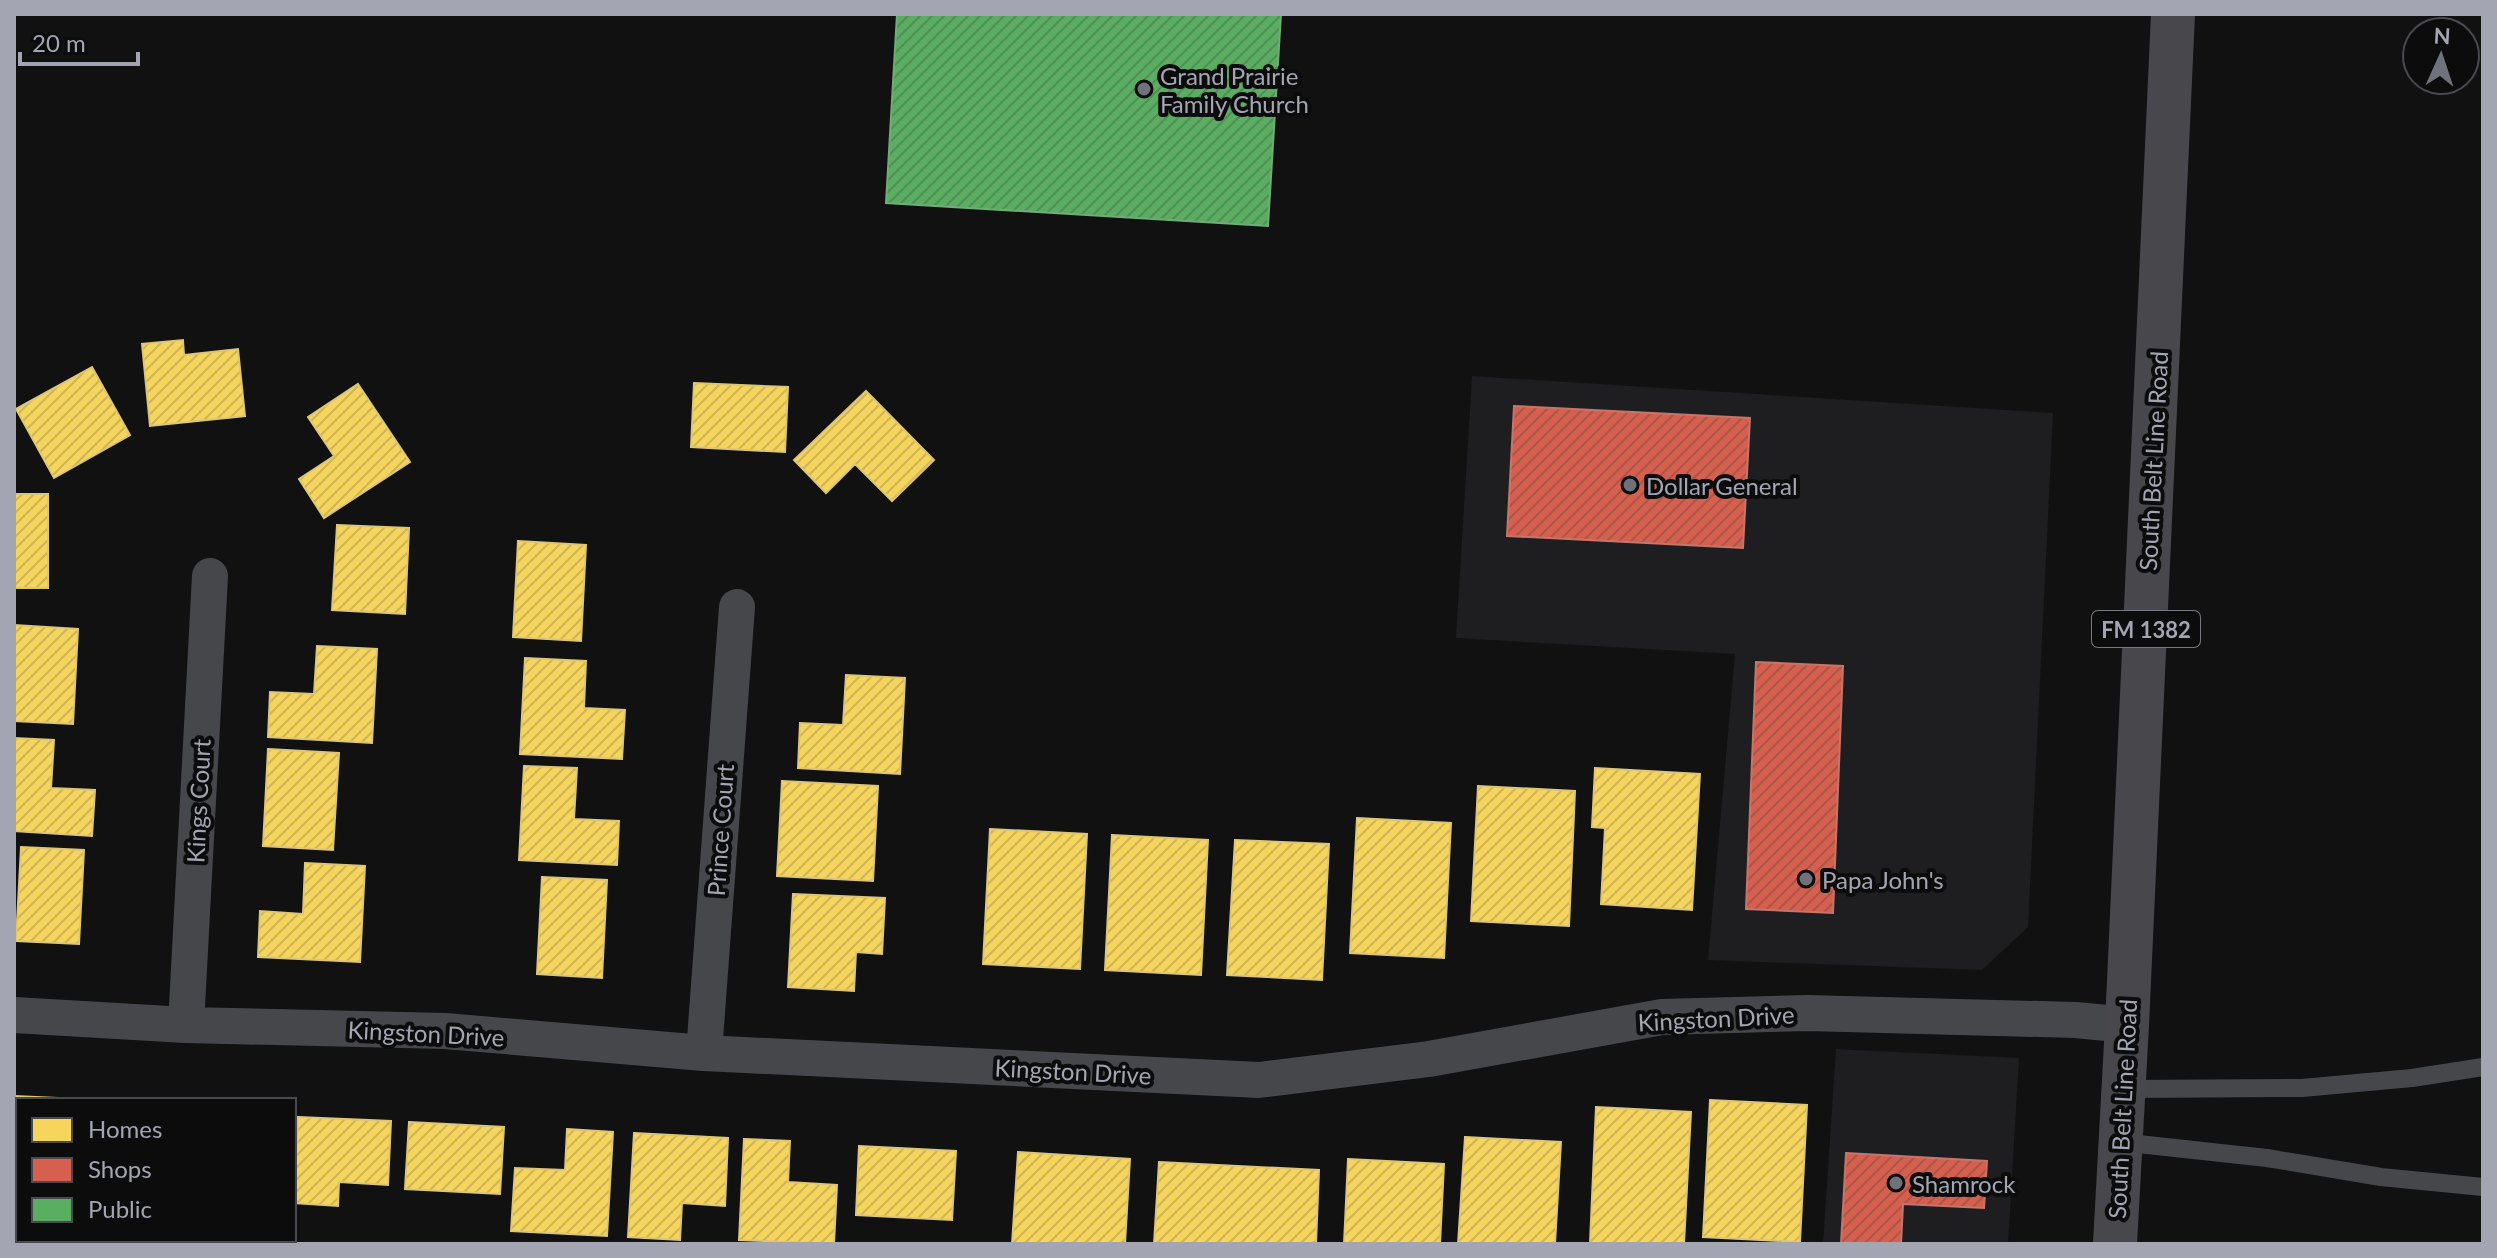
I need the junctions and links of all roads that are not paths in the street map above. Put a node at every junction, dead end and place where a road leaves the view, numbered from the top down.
1 (2173, 14) edge
2 (210, 576) dead end
3 (737, 607) dead end
4 (14, 1015) edge
5 (186, 1025) junction
6 (2127, 1025) junction
7 (704, 1053) junction
8 (2483, 1067) edge
9 (2124, 1089) junction
10 (2120, 1142) junction
11 (2483, 1187) edge
12 (2115, 1244) edge

1 - 6 main road, South Belt Line Road / FM 1382
2 - 5 street, Kings Court
3 - 7 street, Prince Court
4 - 5 street, Kingston Drive
5 - 7 street, Kingston Drive
6 - 7 street, Kingston Drive
6 - 9 main road, South Belt Line Road / FM 1382
8 - 9 lane
9 - 10 main road, South Belt Line Road / FM 1382
10 - 11 lane
10 - 12 main road, South Belt Line Road / FM 1382

